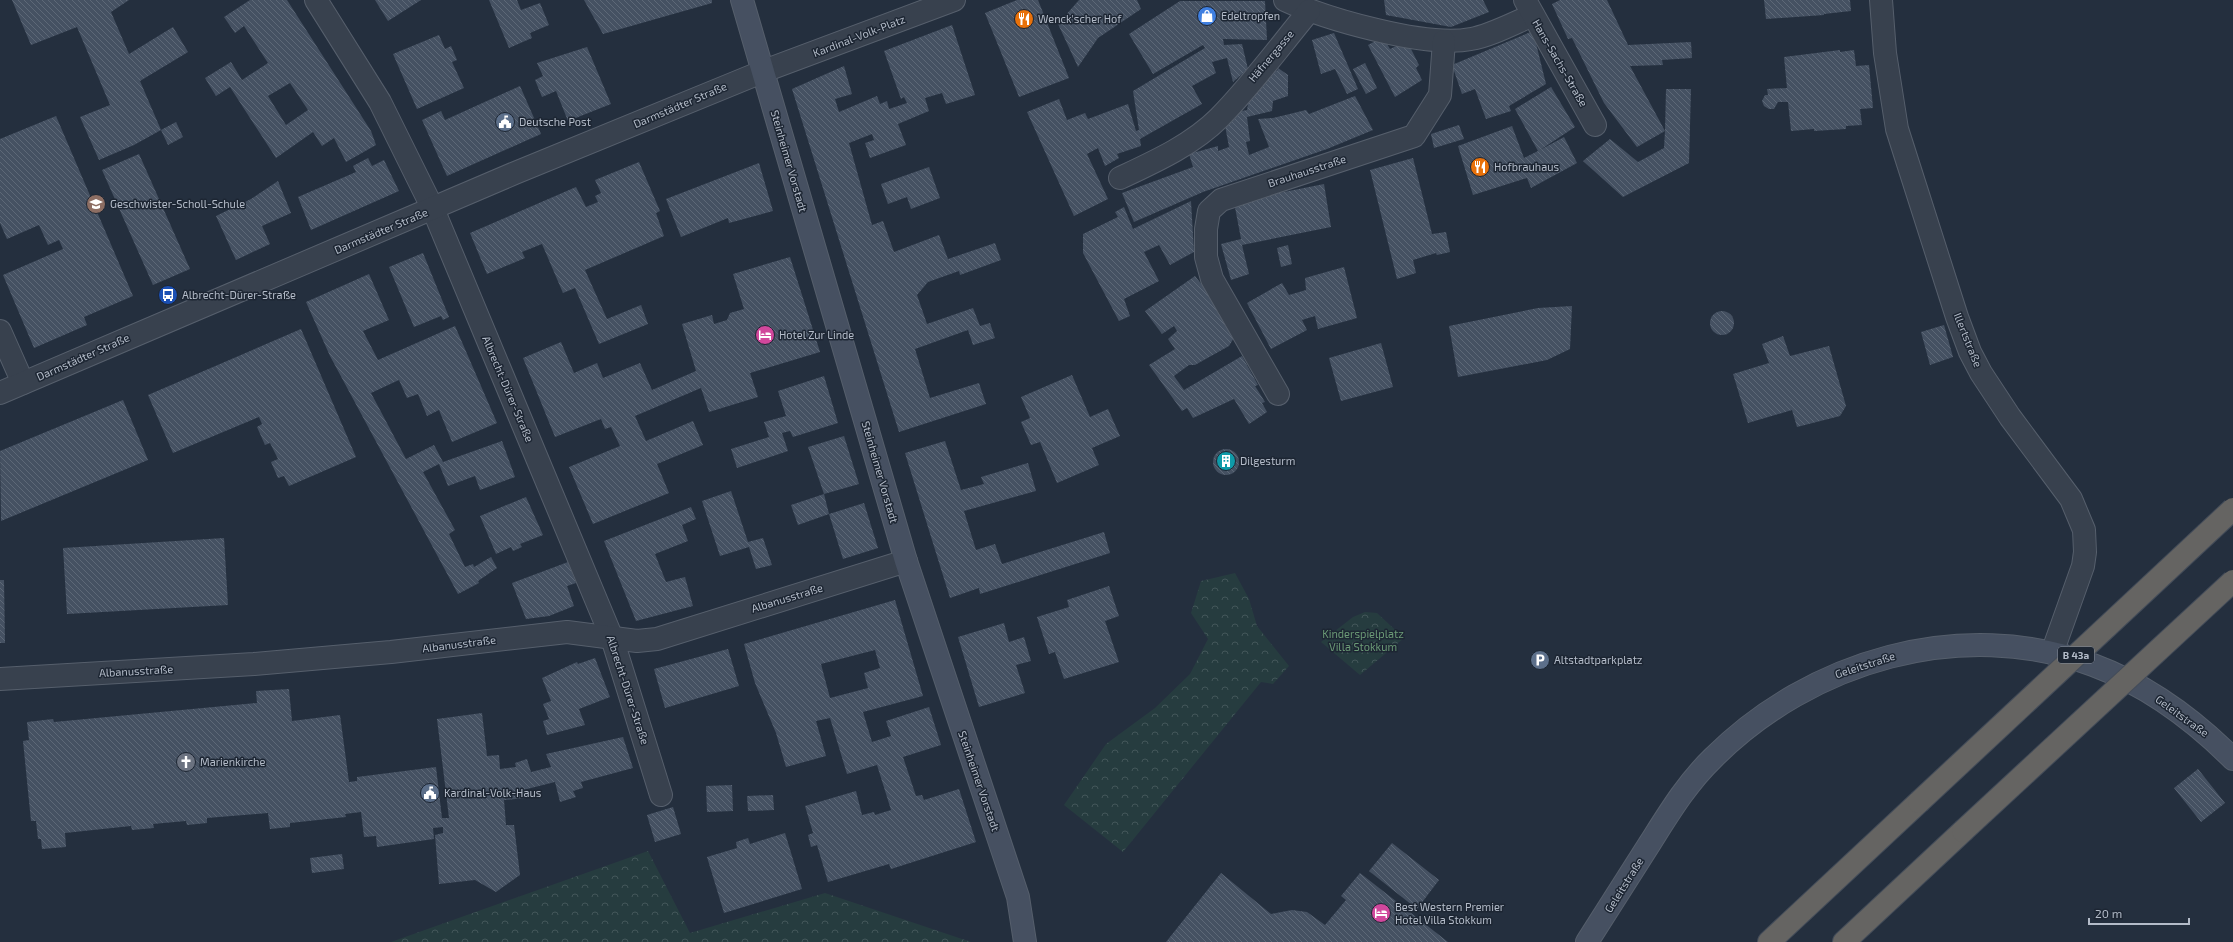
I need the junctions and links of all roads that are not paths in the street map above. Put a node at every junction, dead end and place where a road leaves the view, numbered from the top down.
1 (316, 0) edge
2 (742, 0) edge
3 (954, 0) edge
4 (1285, 0) edge
5 (1881, 0) edge
6 (1529, 8) edge
7 (1309, 11) junction
8 (1444, 41) junction
9 (764, 71) junction
10 (1596, 125) dead end
11 (1120, 178) dead end
12 (433, 209) junction
13 (0, 330) edge
14 (23, 383) junction
15 (0, 393) edge
16 (1278, 394) dead end
17 (2233, 509) edge
18 (906, 561) junction
19 (2233, 581) edge
20 (612, 638) junction
21 (2052, 653) junction
22 (0, 679) edge
23 (2233, 760) edge
24 (661, 795) dead end
25 (1025, 942) edge
26 (1588, 942) edge
27 (1769, 942) edge
28 (1844, 942) edge

1 - 12 street, Albrecht-Dürer-Straße
2 - 9 main road, Steinheimer Vorstadt
3 - 9 street, Kardinal-Volk-Platz
4 - 7 street
5 - 21 street, Illertstraße
6 - 8 street
6 - 10 street, Hans-Sachs-Straße
7 - 8 street
7 - 11 street, Häfnergasse
8 - 16 street, Brauhausstraße
9 - 12 street, Darmstädter Straße
9 - 18 main road, Steinheimer Vorstadt
12 - 14 street, Darmstädter Straße
12 - 20 street, Albrecht-Dürer-Straße
13 - 14 street
14 - 15 street, Darmstädter Straße
17 - 27 highway, B 43a, bridge
18 - 20 street, Albanusstraße
18 - 25 main road, Steinheimer Vorstadt
19 - 28 highway, bridge
20 - 22 street, Albanusstraße
20 - 24 street, Albrecht-Dürer-Straße
21 - 23 main road, Geleitstraße
21 - 26 main road, Geleitstraße

